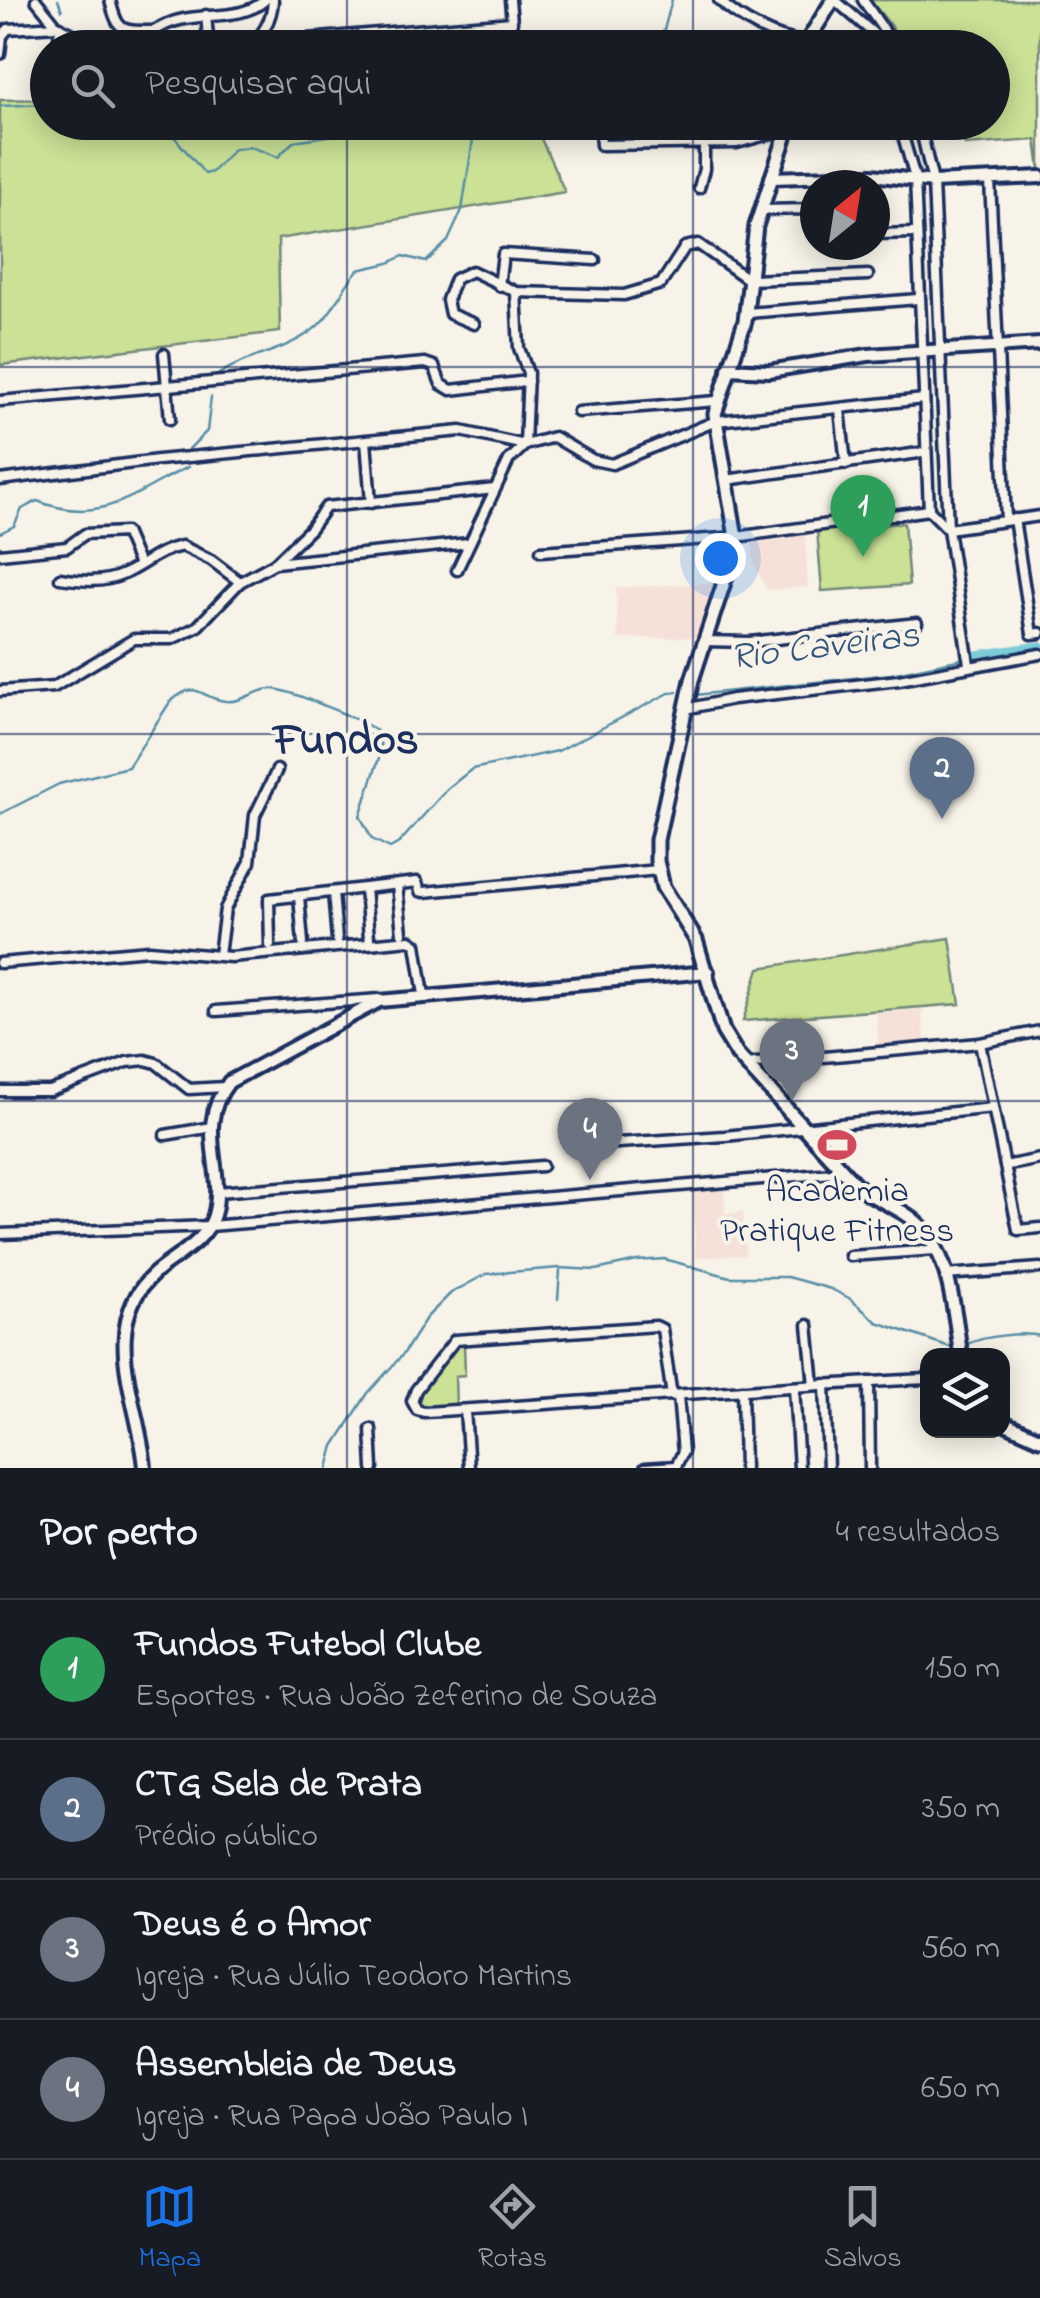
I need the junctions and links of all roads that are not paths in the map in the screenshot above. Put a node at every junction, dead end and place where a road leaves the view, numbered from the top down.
1 (36, 0) edge
2 (110, 0) edge
3 (265, 0) edge
4 (273, 0) edge
5 (510, 0) edge
6 (719, 0) edge
7 (834, 0) edge
8 (862, 0) edge
9 (206, 14) junction
10 (59, 27) junction
11 (59, 30) edge
12 (65, 30) edge
13 (157, 30) joint
14 (208, 30) edge
15 (262, 30) edge
16 (421, 30) edge
17 (767, 30) edge
18 (814, 30) edge
19 (868, 30) edge
20 (883, 30) edge
21 (0, 54) edge
22 (600, 140) edge
23 (750, 140) edge
24 (784, 140) edge
25 (904, 140) edge
26 (923, 140) edge
27 (704, 145) junction
28 (1040, 177) edge
29 (771, 178) junction
30 (915, 178) junction
31 (990, 180) junction
32 (933, 182) junction
33 (698, 188) dead end
34 (800, 209) edge
35 (760, 210) junction
36 (916, 233) junction
37 (890, 234) edge
38 (595, 260) dead end
39 (868, 275) dead end
40 (749, 280) junction
41 (499, 286) junction
42 (516, 292) junction
43 (918, 299) junction
44 (747, 313) junction
45 (474, 324) dead end
46 (1040, 344) edge
47 (998, 346) junction
48 (941, 349) junction
49 (921, 350) junction
50 (164, 354) dead end
51 (728, 369) junction
52 (528, 381) junction
53 (167, 386) junction
54 (924, 399) junction
55 (717, 401) junction
56 (0, 402) edge
57 (840, 410) junction
58 (578, 412) dead end
59 (170, 419) dead end
60 (716, 422) junction
61 (366, 441) junction
62 (525, 444) junction
63 (926, 452) junction
64 (846, 464) junction
65 (0, 480) edge
66 (726, 480) junction
67 (495, 490) junction
68 (371, 503) junction
69 (928, 510) junction
70 (1040, 516) edge
71 (1010, 520) junction
72 (948, 529) junction
73 (736, 536) junction
74 (470, 543) junction
75 (542, 550) dead end
76 (0, 554) edge
77 (275, 563) junction
78 (139, 565) junction
79 (457, 570) dead end
80 (60, 578) dead end
81 (240, 582) junction
82 (918, 623) dead end
83 (1036, 633) edge
84 (703, 642) junction
85 (1040, 654) edge
86 (969, 664) junction
87 (0, 691) edge
88 (685, 709) junction
89 (277, 770) dead end
90 (658, 870) junction
91 (397, 884) junction
92 (364, 888) junction
93 (333, 892) junction
94 (299, 896) junction
95 (402, 933) dead end
96 (370, 938) dead end
97 (336, 940) dead end
98 (303, 943) dead end
99 (270, 946) dead end
100 (219, 954) junction
101 (0, 963) edge
102 (708, 972) junction
103 (424, 996) junction
104 (390, 999) junction
105 (216, 1012) dead end
106 (1040, 1031) edge
107 (980, 1043) junction
108 (745, 1064) junction
109 (224, 1087) junction
110 (0, 1091) edge
111 (993, 1108) junction
112 (212, 1127) junction
113 (803, 1128) junction
114 (165, 1135) dead end
115 (604, 1144) dead end
116 (1040, 1159) edge
117 (542, 1166) dead end
118 (1005, 1166) junction
119 (844, 1172) junction
120 (218, 1192) junction
121 (210, 1226) junction
122 (1040, 1228) edge
123 (0, 1234) edge
124 (935, 1250) junction
125 (850, 1256) dead end
126 (1040, 1268) edge
127 (945, 1274) junction
128 (808, 1326) dead end
129 (959, 1348) edge
130 (920, 1380) edge
131 (869, 1382) junction
132 (820, 1384) junction
133 (794, 1387) junction
134 (742, 1390) junction
135 (675, 1396) junction
136 (465, 1410) junction
137 (1010, 1425) edge
138 (371, 1429) dead end
139 (1040, 1438) edge
140 (676, 1467) edge
141 (145, 1468) edge
142 (373, 1468) edge
143 (469, 1468) edge
144 (645, 1468) edge
145 (744, 1468) edge
146 (800, 1468) edge
147 (828, 1468) edge
148 (870, 1468) edge

1 - 10 street
2 - 13 street
3 - 9 street
4 - 15 street
5 - 16 street
6 - 17 street
7 - 18 main road
7 - 19 street
8 - 20 street
9 - 13 street
9 - 14 street
10 - 11 street
10 - 12 street
10 - 21 street
22 - 27 street
23 - 27 street
24 - 29 main road
25 - 30 street
26 - 32 street
27 - 33 street
28 - 31 street
29 - 30 street
29 - 35 main road
30 - 32 street
30 - 36 street
31 - 32 street
31 - 47 street
32 - 48 street
34 - 35 street
35 - 40 main road
36 - 37 street
36 - 43 street
38 - 41 street
39 - 40 street
40 - 42 street
40 - 44 main road
41 - 42 street
41 - 45 street
42 - 52 street
43 - 44 street
43 - 49 street
44 - 51 main road
46 - 47 street
47 - 48 street
47 - 71 street
48 - 49 street
48 - 72 street
49 - 51 street
49 - 54 street
50 - 53 street
51 - 55 main road
52 - 53 street
52 - 62 street
53 - 56 street
53 - 59 street
54 - 57 street
54 - 63 street
55 - 58 street
55 - 60 main road
57 - 60 street
57 - 64 street
60 - 62 street
60 - 66 main road
61 - 62 street
61 - 65 street
61 - 68 street
62 - 67 street
63 - 64 street
63 - 69 street
64 - 66 street
66 - 73 main road
67 - 68 street
67 - 74 street
68 - 77 street
69 - 72 street
69 - 73 street
70 - 71 street
71 - 72 street
71 - 83 street
72 - 86 street
73 - 75 street
73 - 84 main road
74 - 77 street
74 - 79 street
76 - 78 street
77 - 81 street
78 - 80 street
78 - 81 street
81 - 87 street
82 - 84 street
84 - 88 main road
85 - 86 street
86 - 88 street
88 - 90 main road
89 - 100 street
90 - 91 street
90 - 102 main road
91 - 92 street
91 - 95 street
92 - 93 street
92 - 96 street
93 - 94 street
93 - 97 street
94 - 98 street
94 - 99 street
100 - 101 street
100 - 103 street
102 - 103 street
102 - 108 main road
103 - 104 street
104 - 105 street
104 - 109 street
106 - 107 street
107 - 108 street
107 - 111 street
108 - 113 main road
109 - 110 street
109 - 112 street
111 - 113 street
111 - 118 street
112 - 114 street
112 - 120 street
113 - 115 street
113 - 119 main road
116 - 118 street
117 - 120 street
118 - 122 street
119 - 121 street
119 - 124 main road
120 - 121 street
121 - 123 street
121 - 141 street
124 - 125 street
124 - 127 main road
126 - 127 street
127 - 129 main road
128 - 132 street
130 - 131 street
131 - 132 street
131 - 148 street
132 - 133 street
132 - 147 street
133 - 134 street
133 - 146 street
134 - 135 street
134 - 145 street
135 - 136 street
135 - 136 street
135 - 140 street
136 - 143 street
137 - 139 main road
138 - 142 street
140 - 144 street

